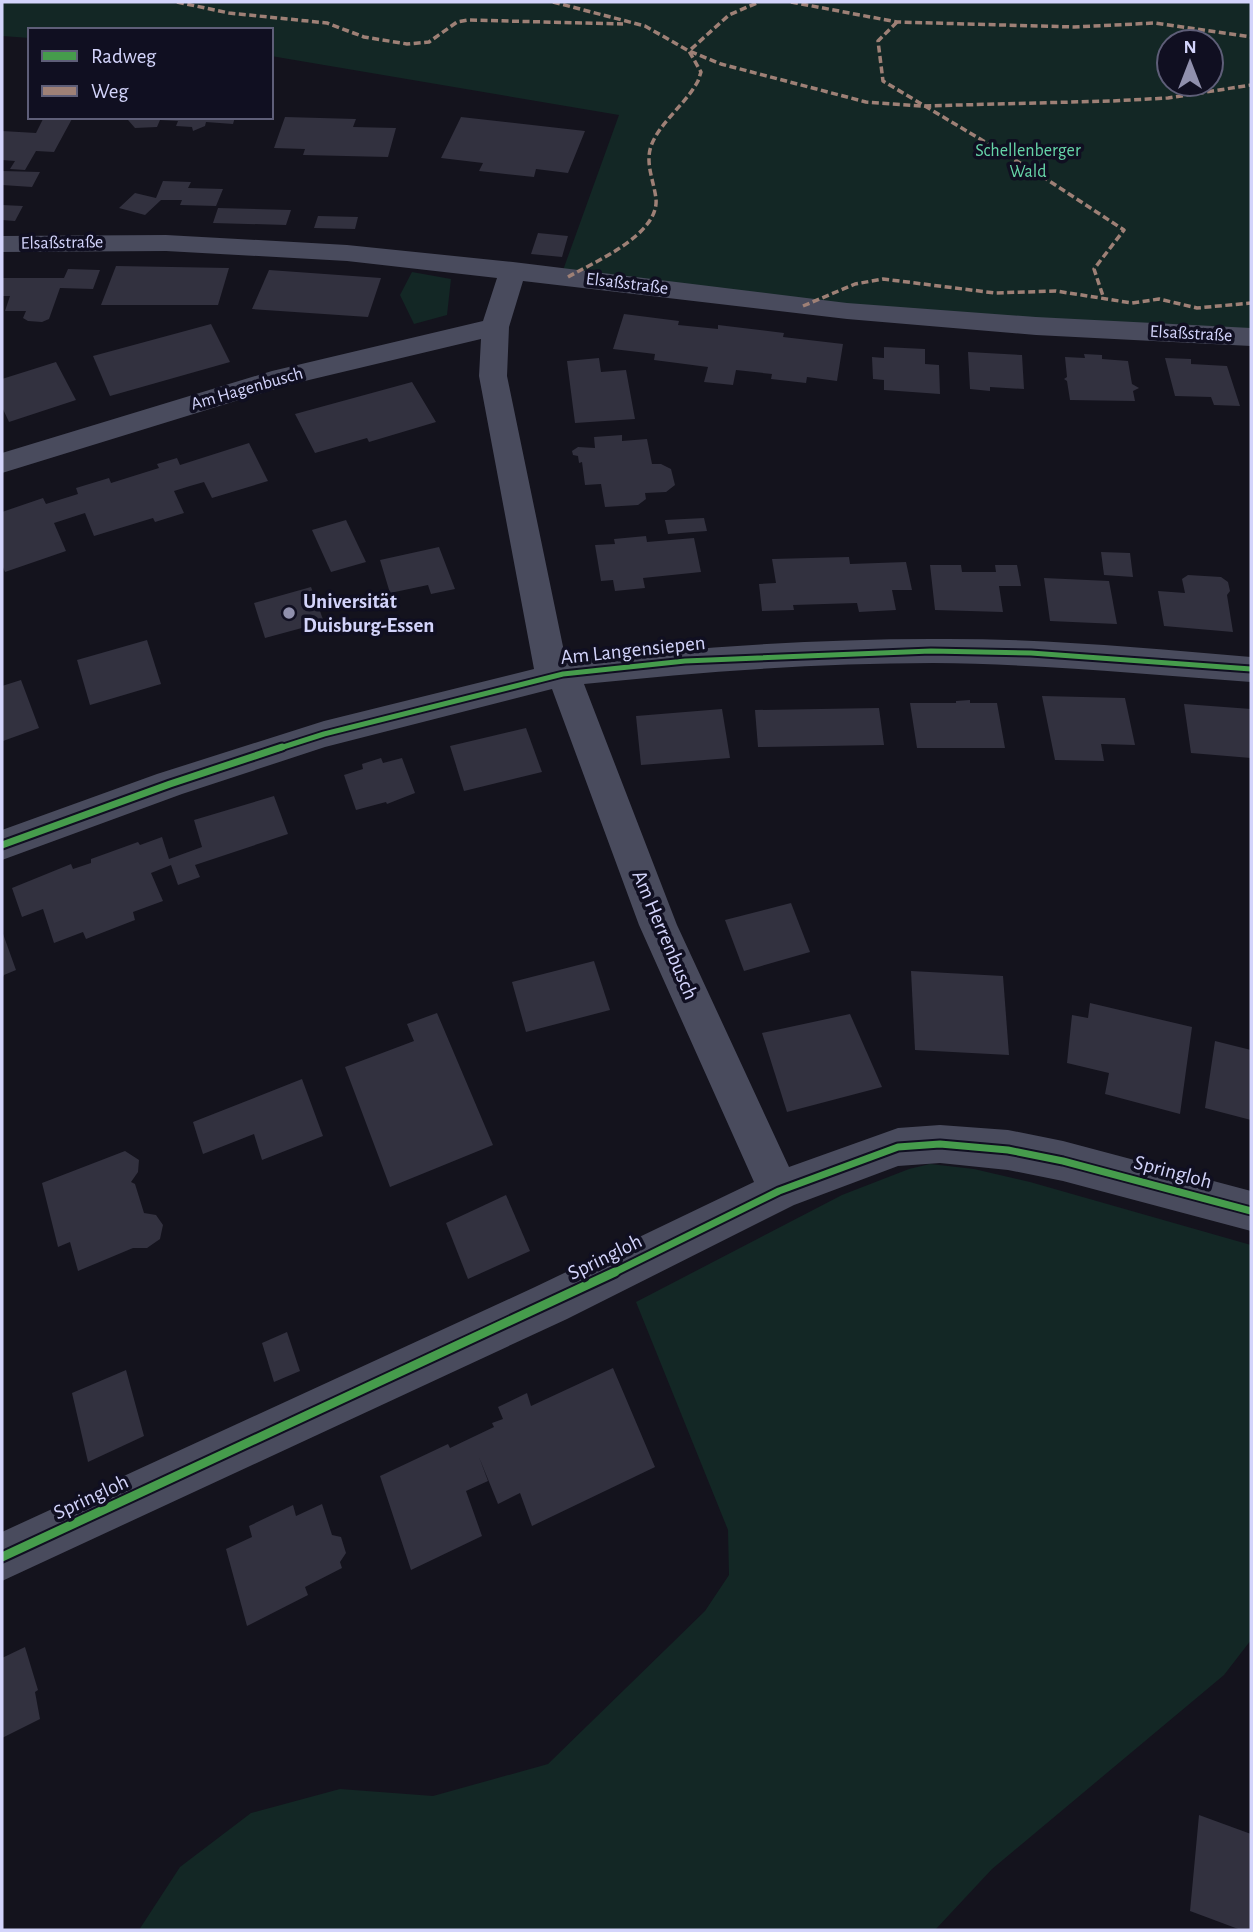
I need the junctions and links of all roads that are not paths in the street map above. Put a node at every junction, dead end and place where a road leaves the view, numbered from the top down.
1 (2, 244) edge
2 (513, 270) junction
3 (495, 327) junction
4 (1251, 337) edge
5 (2, 463) edge
6 (1251, 669) edge
7 (557, 675) junction
8 (2, 845) edge
9 (779, 1191) junction
10 (1251, 1211) edge
11 (2, 1557) edge

1 - 2 street, Elsaßstraße
2 - 3 street, Am Herrenbusch
2 - 4 street, Elsaßstraße
3 - 5 street, Am Hagenbusch
3 - 7 street, Am Herrenbusch
6 - 7 street, Am Langensiepen
7 - 8 street, Am Langensiepen
7 - 9 street, Am Herrenbusch
9 - 10 street, Springloh
9 - 11 street, Springloh

